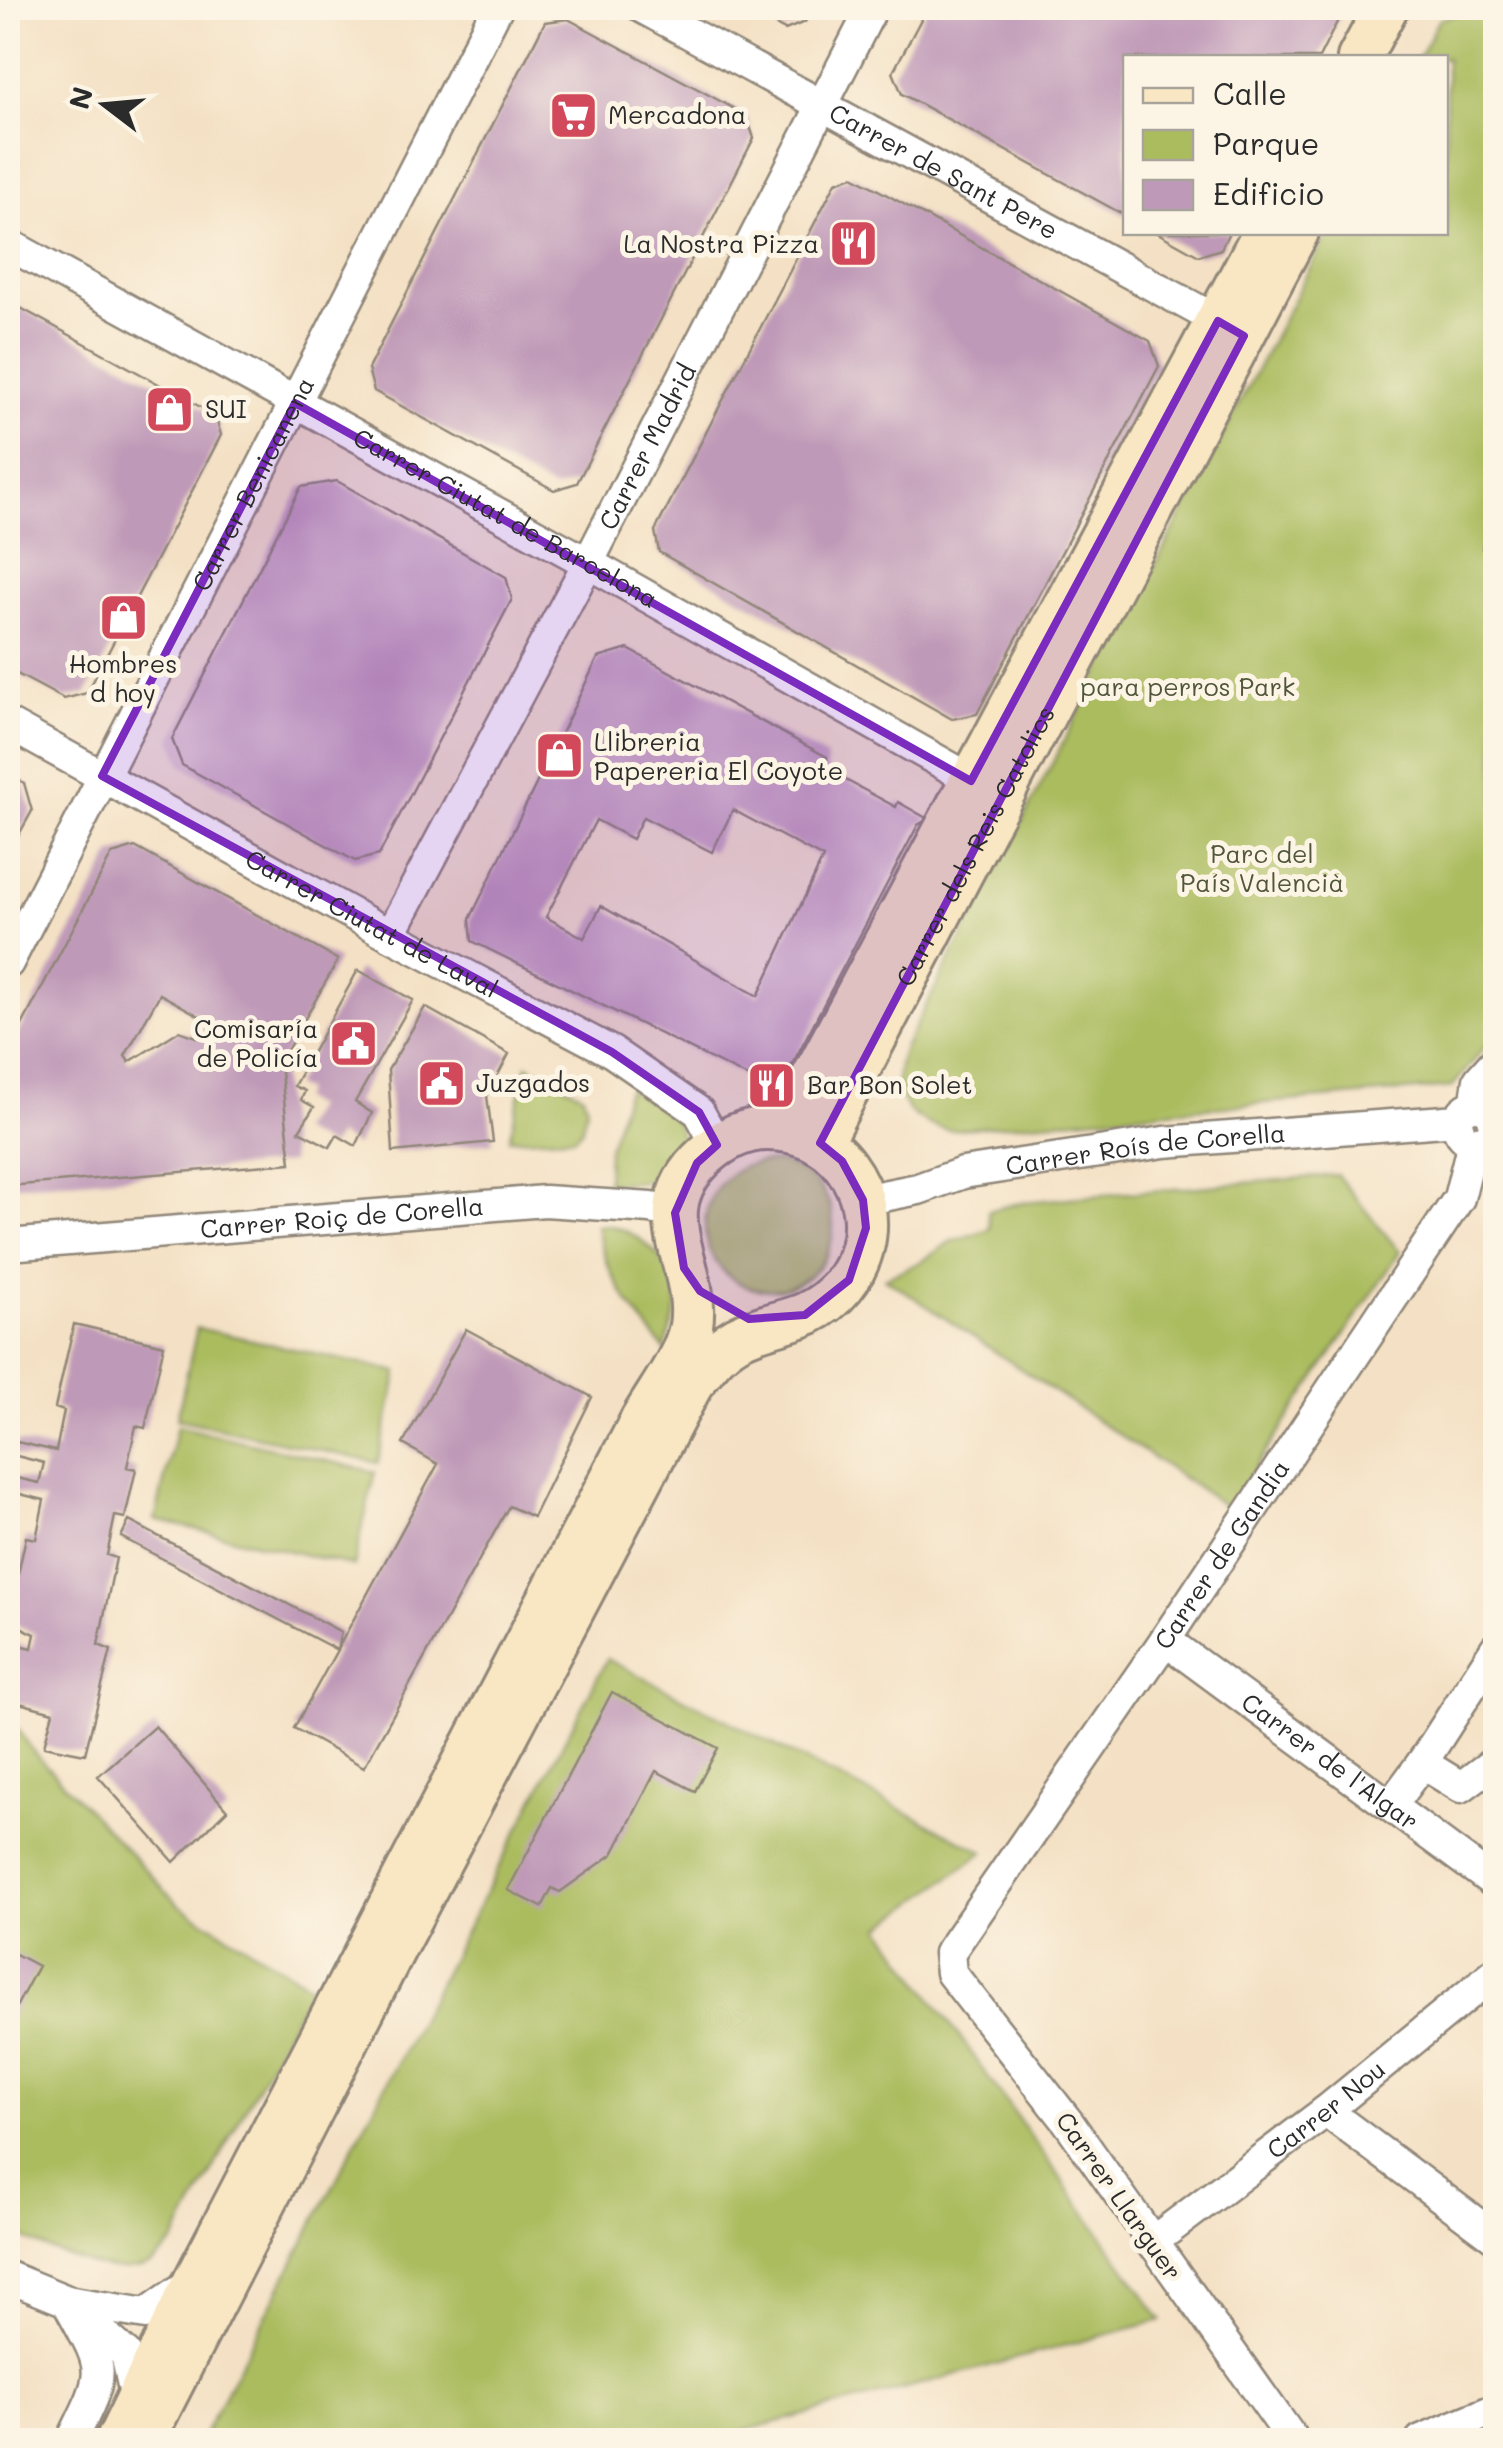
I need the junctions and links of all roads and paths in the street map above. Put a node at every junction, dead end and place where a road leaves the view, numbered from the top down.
1 (497, 8) edge
2 (643, 8) edge
3 (872, 8) edge
4 (1386, 8) edge
5 (1407, 8) edge
6 (1361, 55) edge
7 (1384, 55) edge
8 (822, 104) junction
9 (1264, 235) edge
10 (1295, 235) edge
11 (8, 244) edge
12 (1231, 328) junction
13 (294, 403) junction
14 (588, 564) junction
15 (8, 724) edge
16 (102, 776) junction
17 (986, 788) junction
18 (390, 935) junction
19 (8, 963) edge
20 (1496, 1061) edge
21 (1470, 1125) edge
22 (802, 1136) junction
23 (718, 1145) junction
24 (863, 1200) junction
25 (675, 1212) junction
26 (8, 1245) edge
27 (684, 1268) junction
28 (777, 1321) junction
29 (1165, 1640) junction
30 (1496, 1648) edge
31 (1496, 1760) edge
32 (1422, 1763) junction
33 (1391, 1805) junction
34 (1496, 1884) edge
35 (948, 1952) joint
36 (1496, 1972) edge
37 (1326, 2112) junction
38 (1496, 2238) edge
39 (1151, 2243) junction
40 (8, 2277) edge
41 (196, 2280) junction
42 (67, 2301) junction
43 (1496, 2409) edge
44 (132, 2428) edge
45 (72, 2440) edge
46 (1293, 2440) edge
47 (1421, 2440) edge

1 - 13 street, Carrer Benicanena
2 - 8 street, Carrer de Sant Pere
3 - 8 street, Carrer Madrid
4 - 6 street
5 - 7 street
8 - 12 street, Carrer de Sant Pere
8 - 14 street, Carrer Madrid
9 - 12 street, Carrer dels Reis Catolics
10 - 12 street, Carrer dels Reis Catolics
11 - 13 street, Carrer Ciutat de Barcelona
12 - 17 street, Carrer dels Reis Catolics
13 - 14 street, Carrer Ciutat de Barcelona
13 - 16 street, Carrer Benicanena
14 - 17 street, Carrer Ciutat de Barcelona
14 - 18 street, Carrer Madrid
15 - 16 street, Carrer Ciutat de Laval
16 - 18 street, Carrer Ciutat de Laval
16 - 19 street, Carrer Benicanena
17 - 22 street, Carrer dels Reis Catolics
18 - 23 street, Carrer Ciutat de Laval
20 - 21 street, Carrer de Gandia
21 - 24 street, Carrer Roís de Corella
21 - 29 street, Carrer de Gandia
22 - 23 street
22 - 24 street
23 - 25 street
24 - 28 street
25 - 26 street, Carrer Roiç de Corella
25 - 27 street
27 - 28 street
27 - 41 street
28 - 44 street
29 - 33 street, Carrer de l'Algar
29 - 35 street, Carrer de Gandia
30 - 32 street
31 - 32 street
32 - 33 street
33 - 34 street, Carrer de l'Algar
35 - 39 street, Carrer Llarguer
36 - 37 street, Carrer Nou
37 - 38 street
37 - 39 street, Carrer Nou
39 - 46 street, Carrer Llarguer
40 - 42 street
41 - 42 street
41 - 44 street
42 - 44 street
42 - 45 street
43 - 47 street

